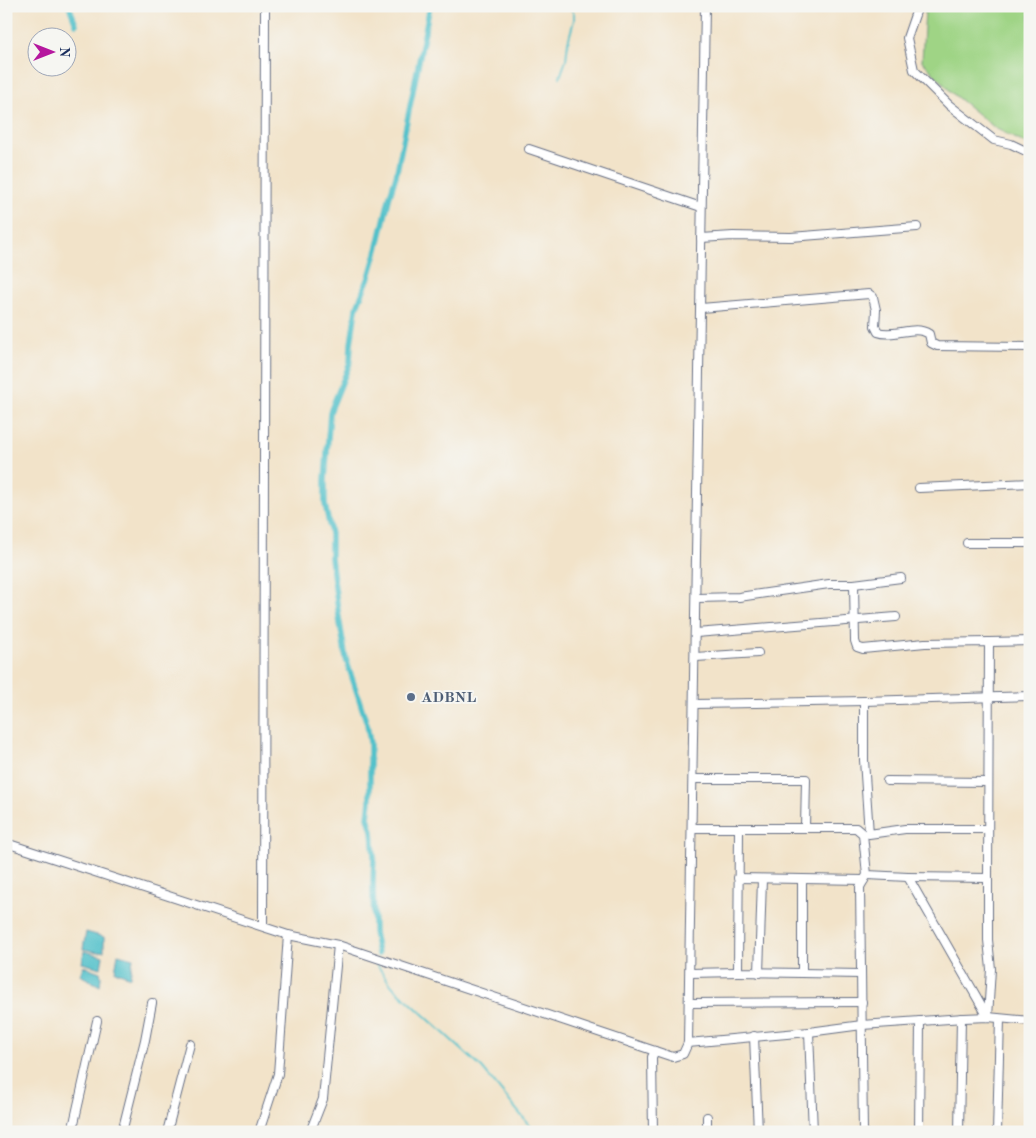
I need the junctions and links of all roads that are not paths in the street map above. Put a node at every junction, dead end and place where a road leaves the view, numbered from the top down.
1 (265, 6) edge
2 (705, 6) edge
3 (918, 6) edge
4 (529, 149) dead end
5 (1030, 153) edge
6 (701, 207) junction
7 (917, 226) dead end
8 (701, 238) junction
9 (701, 308) junction
10 (1030, 347) edge
11 (1030, 483) edge
12 (919, 488) dead end
13 (1030, 543) edge
14 (967, 544) dead end
15 (901, 578) dead end
16 (854, 584) junction
17 (697, 598) junction
18 (896, 617) dead end
19 (854, 620) junction
20 (696, 633) junction
21 (1030, 641) edge
22 (989, 642) junction
23 (758, 653) dead end
24 (696, 657) junction
25 (990, 696) junction
26 (1030, 696) edge
27 (864, 701) junction
28 (695, 704) junction
29 (693, 779) junction
30 (887, 780) dead end
31 (988, 782) junction
32 (692, 828) junction
33 (738, 828) junction
34 (805, 828) junction
35 (988, 829) junction
36 (866, 834) junction
37 (6, 843) edge
38 (866, 877) junction
39 (908, 877) junction
40 (738, 878) junction
41 (988, 878) junction
42 (762, 879) junction
43 (802, 880) junction
44 (263, 926) junction
45 (288, 935) junction
46 (338, 945) junction
47 (738, 972) junction
48 (690, 973) junction
49 (759, 973) junction
50 (802, 973) junction
51 (861, 974) junction
52 (152, 1002) dead end
53 (862, 1002) junction
54 (689, 1003) junction
55 (988, 1017) junction
56 (961, 1018) junction
57 (1000, 1019) junction
58 (97, 1021) dead end
59 (920, 1021) junction
60 (1030, 1021) edge
61 (862, 1025) junction
62 (809, 1032) junction
63 (754, 1036) junction
64 (688, 1043) junction
65 (190, 1044) dead end
66 (655, 1051) junction
67 (707, 1117) dead end
68 (72, 1132) edge
69 (122, 1132) edge
70 (167, 1132) edge
71 (259, 1132) edge
72 (310, 1132) edge
73 (653, 1132) edge
74 (707, 1132) edge
75 (758, 1132) edge
76 (813, 1132) edge
77 (863, 1132) edge
78 (919, 1132) edge
79 (959, 1132) edge
80 (997, 1132) edge

1 - 44 street
2 - 6 street
3 - 5 street
4 - 6 street
6 - 8 street
7 - 8 street
8 - 9 street
9 - 10 street
9 - 17 street
11 - 12 street
13 - 14 street
15 - 16 street
16 - 17 street
16 - 19 street
17 - 20 street
18 - 19 street
19 - 20 street
19 - 22 street
20 - 24 street
21 - 22 street
22 - 25 street
23 - 24 street
24 - 28 street
25 - 26 street
25 - 27 street
25 - 31 street
27 - 28 street
27 - 36 street
28 - 29 street
29 - 32 street
29 - 34 street
30 - 31 street
31 - 35 street
32 - 33 street
32 - 48 street
33 - 34 street
33 - 40 street
34 - 36 street
35 - 36 street
35 - 41 street
36 - 38 street
37 - 44 street
38 - 39 street
38 - 43 street
38 - 51 street
39 - 41 street
39 - 55 street
40 - 42 street
40 - 47 street
41 - 55 street
42 - 43 street
42 - 49 street
43 - 50 street
44 - 45 street
45 - 46 street
45 - 71 street
46 - 66 street
46 - 72 street
47 - 48 street
47 - 49 street
48 - 54 street
49 - 50 street
50 - 51 street
51 - 53 street
52 - 69 street
53 - 54 street
53 - 61 street
54 - 64 street
55 - 56 street
55 - 57 street
56 - 59 street
56 - 79 street
57 - 60 street
57 - 80 street
58 - 68 street
59 - 61 street
59 - 78 street
61 - 62 street
61 - 77 street
62 - 63 street
62 - 76 street
63 - 64 street
63 - 75 street
64 - 66 street
65 - 70 street
66 - 73 street
67 - 74 street

